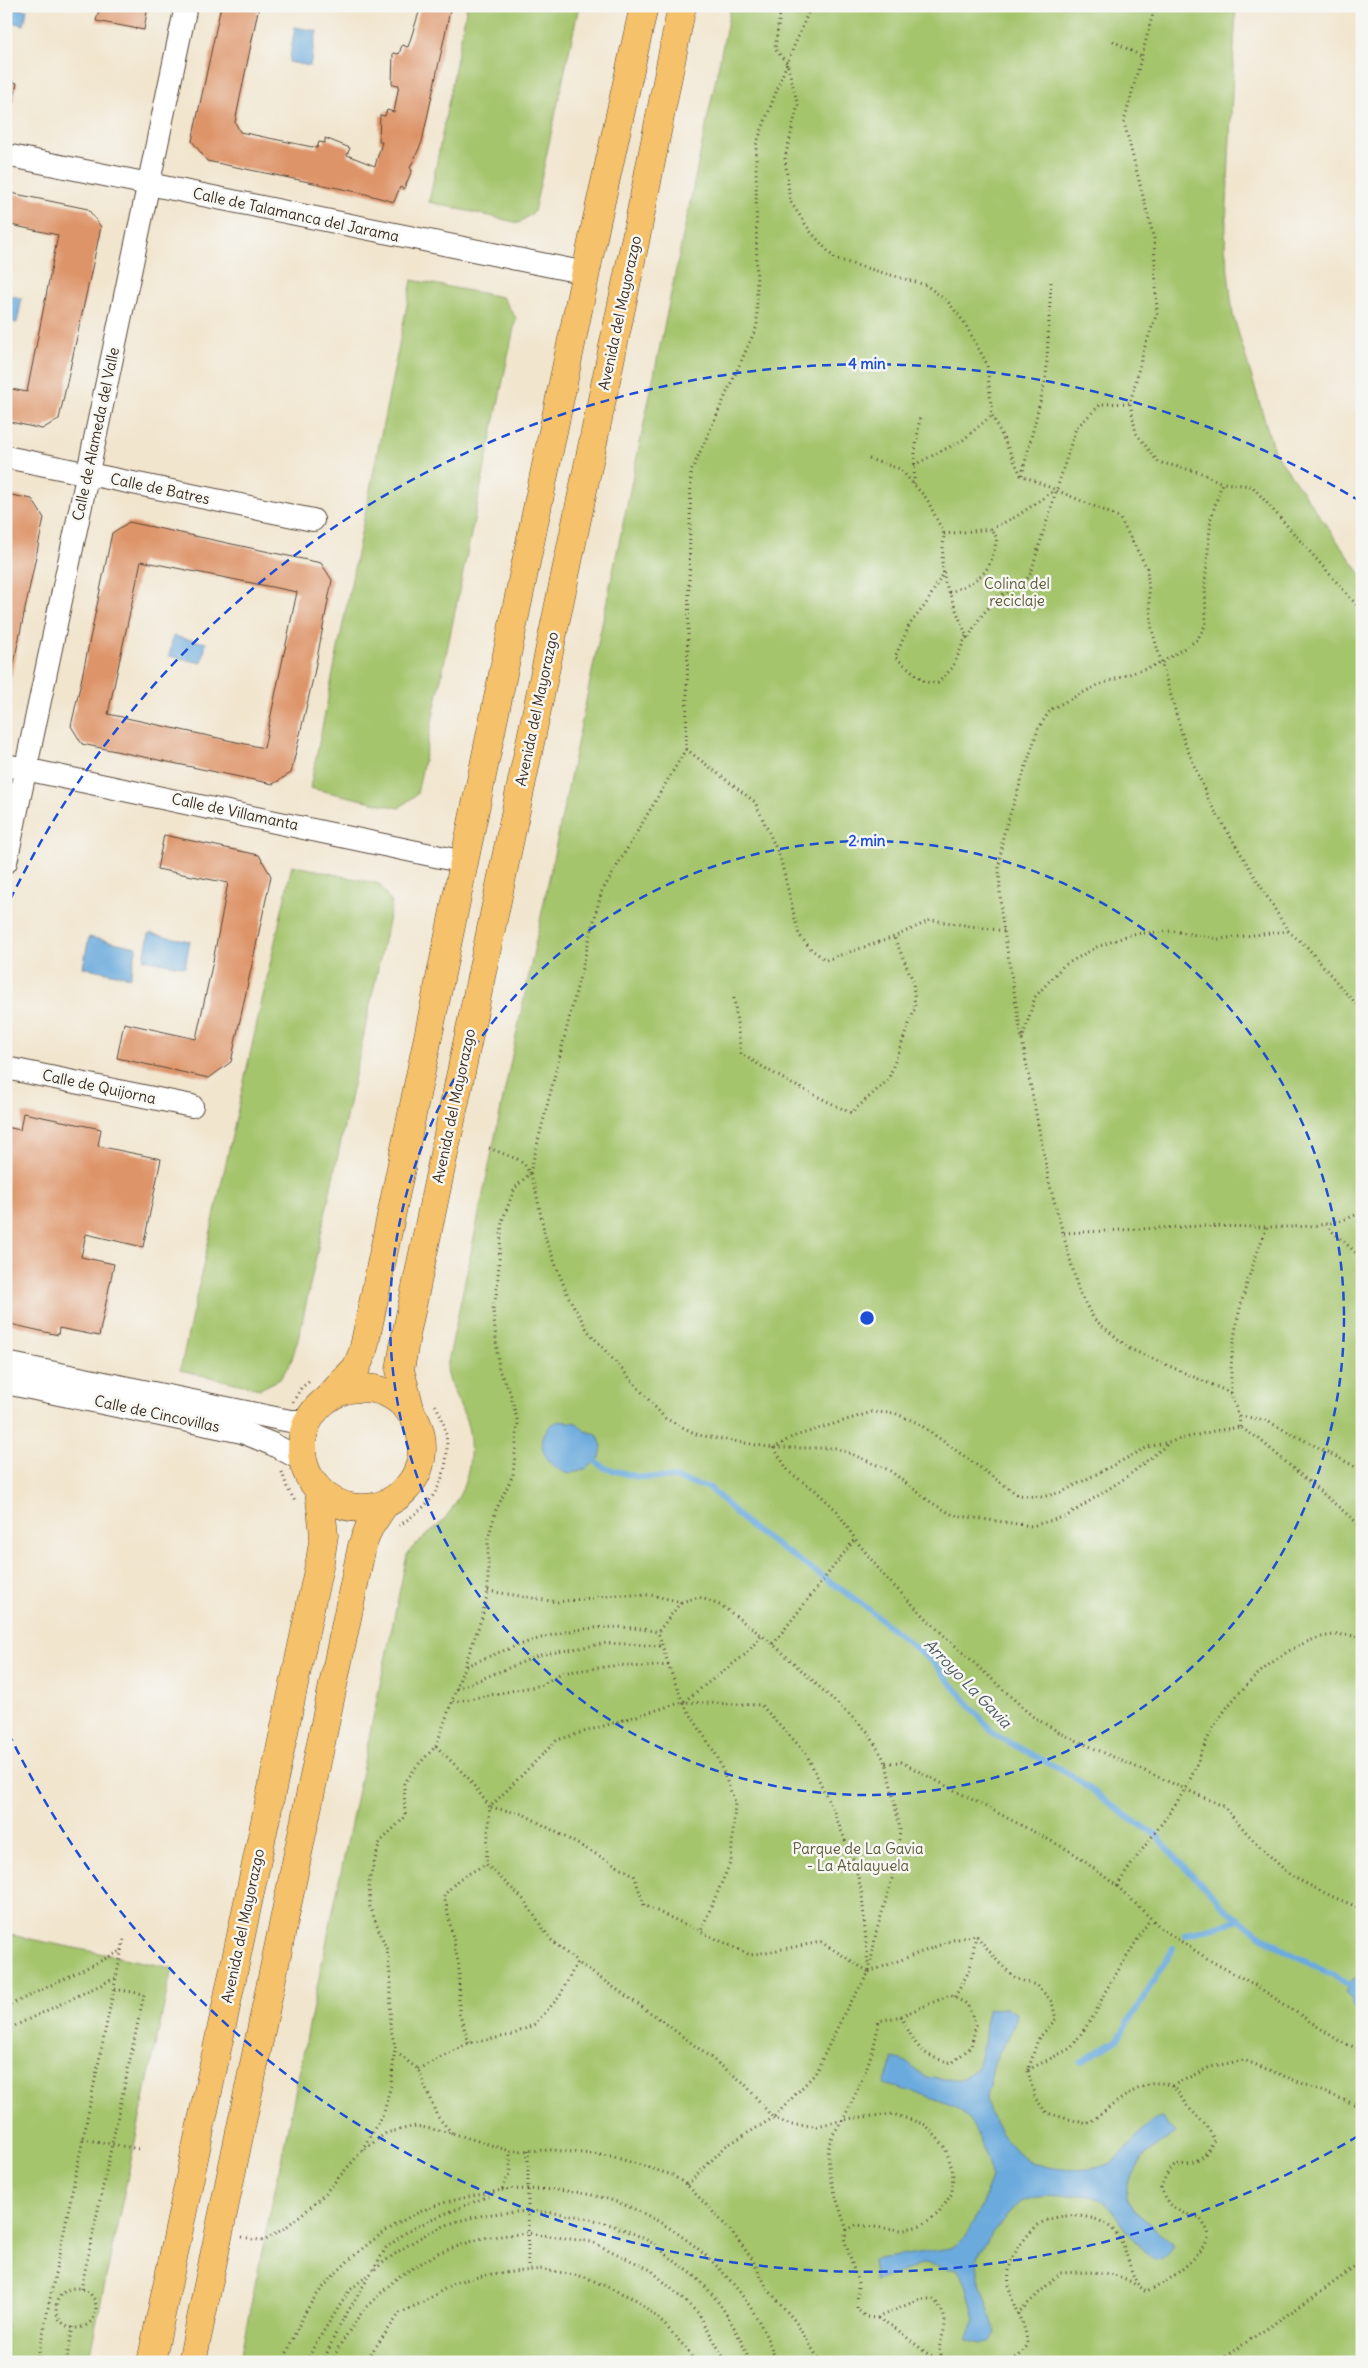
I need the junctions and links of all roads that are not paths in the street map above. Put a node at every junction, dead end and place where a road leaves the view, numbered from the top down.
1 (186, 6) edge
2 (644, 6) edge
3 (682, 6) edge
4 (6, 155) edge
5 (148, 184) junction
6 (586, 273) junction
7 (6, 457) edge
8 (88, 474) junction
9 (313, 520) dead end
10 (16, 767) edge
11 (6, 862) edge
12 (464, 862) junction
13 (6, 1068) edge
14 (192, 1106) dead end
15 (6, 1363) edge
16 (6, 1383) edge
17 (329, 1397) junction
18 (411, 1412) junction
19 (307, 1421) junction
20 (302, 1460) junction
21 (319, 1490) junction
22 (384, 1505) junction
23 (151, 2362) edge
24 (192, 2362) edge

1 - 5 street, Calle de Alameda del Valle
2 - 6 main road
3 - 18 main road, Avenida del Mayorazgo
4 - 5 street, Calle de Talamanca del Jarama
5 - 6 street, Calle de Talamanca del Jarama
5 - 8 street, Calle de Alameda del Valle
6 - 12 main road
7 - 8 street, Calle de Batres
8 - 9 street, Calle de Batres
8 - 10 street, Calle de Alameda del Valle
10 - 11 street, Calle de Alameda del Valle
10 - 12 street, Calle de Villamanta
12 - 17 main road
13 - 14 street, Calle de Quijorna
15 - 19 street, Calle de Cincovillas
16 - 20 street, Calle de Cincovillas
17 - 18 main road
17 - 19 main road
18 - 22 main road
19 - 20 main road
20 - 21 main road
21 - 22 main road
21 - 23 main road, Avenida del Mayorazgo
22 - 24 main road

